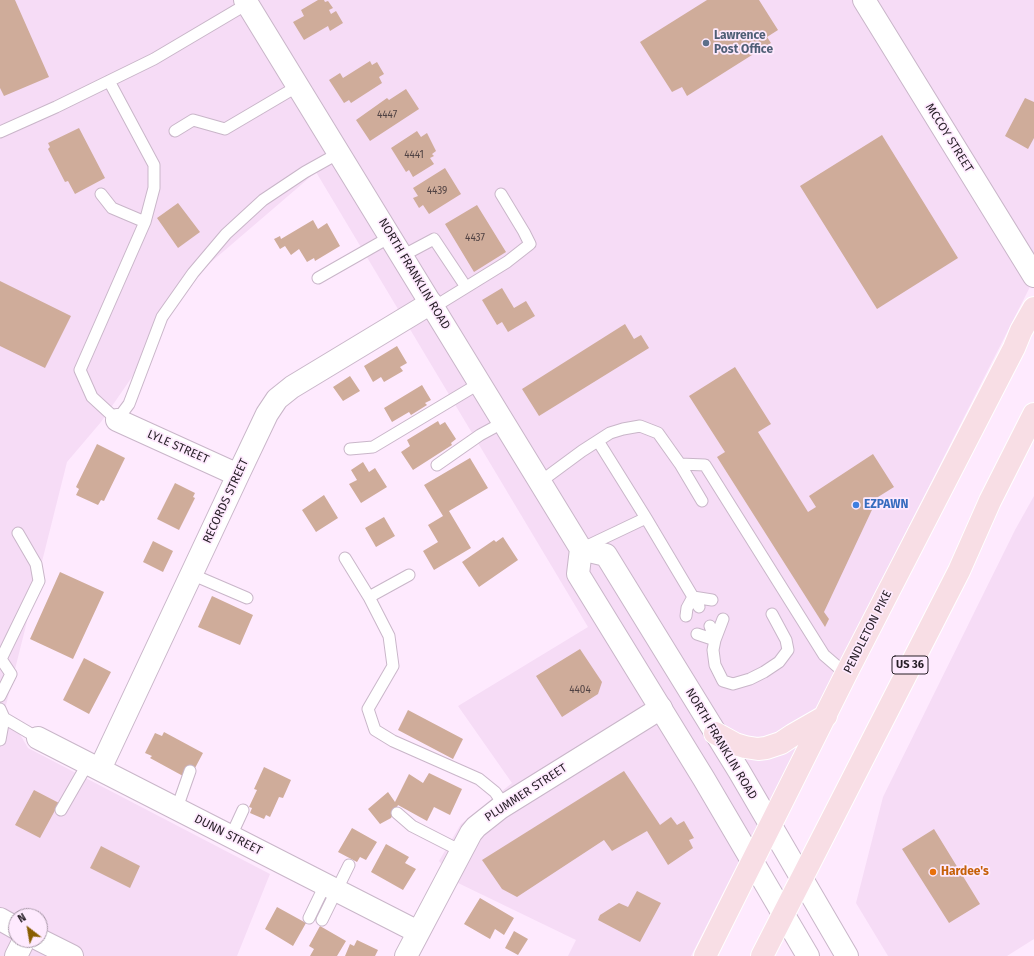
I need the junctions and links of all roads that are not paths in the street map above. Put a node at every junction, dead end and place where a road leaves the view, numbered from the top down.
1 (864, 0) edge
2 (246, 2) edge
3 (108, 81) junction
4 (298, 86) junction
5 (175, 131) dead end
6 (0, 132) edge
7 (339, 153) junction
8 (101, 194) dead end
9 (500, 194) dead end
10 (145, 222) junction
11 (390, 236) junction
12 (402, 256) junction
13 (1034, 276) edge
14 (318, 278) dead end
15 (466, 287) junction
16 (433, 305) junction
17 (1034, 308) edge
18 (480, 383) junction
19 (1034, 414) edge
20 (118, 420) junction
21 (504, 422) junction
22 (598, 441) junction
23 (350, 449) dead end
24 (680, 464) junction
25 (437, 465) dead end
26 (238, 474) junction
27 (540, 482) junction
28 (702, 501) dead end
29 (646, 518) junction
30 (18, 533) dead end
31 (581, 549) junction
32 (345, 558) dead end
33 (191, 574) junction
34 (409, 574) dead end
35 (369, 597) junction
36 (693, 597) junction
37 (246, 598) dead end
38 (712, 600) dead end
39 (699, 607) dead end
40 (772, 614) dead end
41 (686, 616) dead end
42 (723, 619) dead end
43 (710, 626) dead end
44 (697, 634) dead end
45 (716, 640) junction
46 (846, 674) junction
47 (0, 696) edge
48 (661, 708) junction
49 (2, 713) edge
50 (826, 716) junction
51 (715, 733) junction
52 (38, 738) joint
53 (0, 740) edge
54 (94, 766) junction
55 (190, 771) dead end
56 (504, 805) junction
57 (177, 808) junction
58 (61, 810) dead end
59 (243, 810) dead end
60 (397, 813) dead end
61 (770, 825) junction
62 (231, 836) junction
63 (461, 851) junction
64 (753, 862) junction
65 (349, 865) dead end
66 (802, 880) junction
67 (331, 888) junction
68 (784, 915) junction
69 (309, 918) dead end
70 (322, 920) dead end
71 (418, 932) junction
72 (48, 944) edge
73 (72, 956) edge
74 (406, 956) edge
75 (704, 956) edge
76 (762, 956) edge
77 (808, 956) edge
78 (847, 956) edge

1 - 13 street, MCCOY STREET
2 - 3 lane
2 - 4 street, NORTH FRANKLIN ROAD
3 - 6 lane
3 - 10 lane
4 - 5 lane
4 - 7 street, NORTH FRANKLIN ROAD
7 - 11 street, NORTH FRANKLIN ROAD
7 - 20 lane
8 - 10 lane
9 - 15 lane
10 - 20 lane
11 - 12 street, NORTH FRANKLIN ROAD
11 - 14 lane
12 - 15 lane
12 - 16 street, NORTH FRANKLIN ROAD
15 - 16 lane
16 - 18 street, NORTH FRANKLIN ROAD
16 - 26 street, RECORDS STREET
17 - 46 main road, PENDLETON PIKE
18 - 21 street, NORTH FRANKLIN ROAD
18 - 23 lane
19 - 66 main road, US 36
20 - 26 street, LYLE STREET
21 - 25 lane
21 - 27 street, NORTH FRANKLIN ROAD
22 - 24 lane
22 - 27 lane
22 - 29 lane
24 - 28 lane
24 - 46 lane
26 - 33 street, RECORDS STREET
27 - 31 street, NORTH FRANKLIN ROAD
29 - 31 lane
29 - 36 lane
30 - 47 lane
31 - 48 street
31 - 51 street, NORTH FRANKLIN ROAD
32 - 35 lane
33 - 37 lane
33 - 54 street, RECORDS STREET
34 - 35 lane
35 - 56 lane
36 - 38 lane
36 - 39 lane
36 - 41 lane
40 - 45 lane
42 - 45 lane
43 - 45 lane
44 - 45 lane
46 - 50 main road, PENDLETON PIKE
48 - 56 street, PLUMMER STREET
48 - 64 street
49 - 52 lane
49 - 53 lane
50 - 51 main road
50 - 61 main road, PENDLETON PIKE
51 - 61 street, NORTH FRANKLIN ROAD
52 - 54 street, DUNN STREET
54 - 57 street, DUNN STREET
54 - 58 lane
55 - 57 lane
56 - 63 street, PLUMMER STREET
57 - 62 street, DUNN STREET
59 - 62 lane
60 - 63 lane
61 - 64 main road, PENDLETON PIKE
61 - 66 street, NORTH FRANKLIN ROAD
62 - 67 street, DUNN STREET
63 - 71 street, PLUMMER STREET
64 - 68 street
64 - 75 main road, PENDLETON PIKE
65 - 67 lane
66 - 68 main road, US 36
66 - 78 street, NORTH FRANKLIN ROAD
67 - 69 lane
67 - 70 lane
67 - 71 street, DUNN STREET
68 - 76 main road, US 36
68 - 77 street
71 - 74 street, PLUMMER STREET
72 - 73 street

